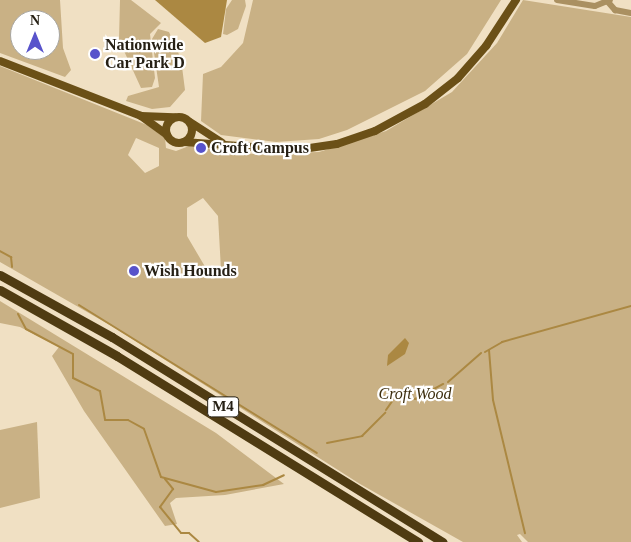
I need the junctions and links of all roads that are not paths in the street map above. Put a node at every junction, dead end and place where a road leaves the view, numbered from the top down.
1 (516, 0) edge
2 (557, 0) edge
3 (609, 1) edge
4 (631, 13) edge
5 (0, 61) edge
6 (141, 116) junction
7 (174, 118) junction
8 (189, 122) junction
9 (167, 135) junction
10 (184, 142) junction
11 (223, 144) junction
12 (0, 275) edge
13 (0, 290) edge
14 (418, 542) edge
15 (443, 542) edge

1 - 11 main road
2 - 3 street
3 - 4 street
5 - 6 main road
6 - 7 main road
6 - 9 main road
7 - 8 main road
7 - 9 main road
8 - 10 main road
8 - 11 main road
9 - 10 main road
10 - 11 main road
12 - 15 highway, M4
13 - 14 highway, M4

